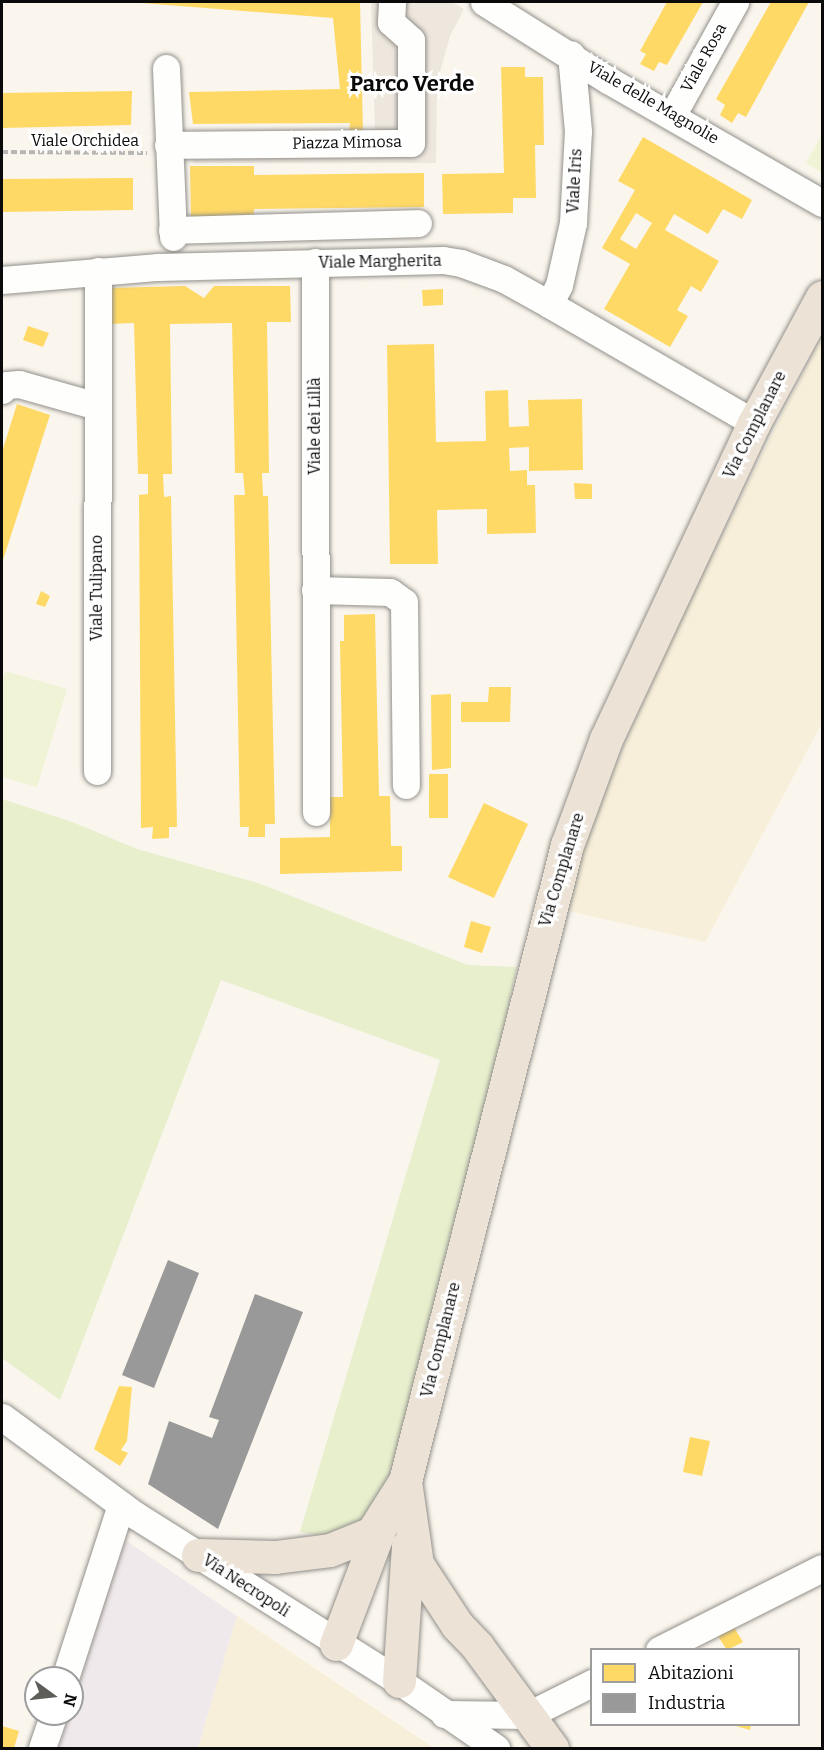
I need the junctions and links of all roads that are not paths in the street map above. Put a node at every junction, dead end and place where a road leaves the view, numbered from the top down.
1 (392, 2) edge
2 (484, 2) edge
3 (735, 2) edge
4 (571, 54) junction
5 (166, 68) dead end
6 (673, 114) junction
7 (169, 149) junction
8 (822, 203) edge
9 (418, 223) dead end
10 (173, 233) junction
11 (315, 262) junction
12 (158, 267) junction
13 (188, 267) junction
14 (98, 271) junction
15 (2, 280) edge
16 (822, 297) edge
17 (549, 304) junction
18 (2, 390) edge
19 (97, 406) junction
20 (754, 423) junction
21 (315, 590) junction
22 (96, 771) dead end
23 (406, 785) dead end
24 (315, 812) dead end
25 (2, 1418) edge
26 (121, 1505) junction
27 (397, 1520) junction
28 (198, 1555) junction
29 (822, 1568) edge
30 (336, 1644) junction
31 (663, 1648) edge
32 (69, 1666) edge
33 (399, 1681) junction
34 (590, 1684) edge
35 (444, 1714) junction
36 (528, 1715) junction
37 (50, 1726) edge
38 (42, 1749) edge
39 (496, 1749) edge
40 (552, 1749) edge

1 - 7 street, Piazza Mimosa
2 - 4 street, Viale delle Magnolie
3 - 6 street, Viale Rosa
4 - 6 street, Viale delle Magnolie
4 - 17 street, Viale Iris
5 - 7 street
6 - 8 street, Viale delle Magnolie
7 - 10 street
9 - 10 street
10 - 12 street
10 - 13 street
11 - 13 street, Viale Margherita
11 - 17 street, Viale Margherita
11 - 21 street, Viale dei Lillà
12 - 13 street, Viale Margherita
12 - 14 street, Viale Margherita
14 - 15 street, Viale Margherita
14 - 19 street, Viale Tulipano
16 - 20 main road, Via Complanare
17 - 20 street, Viale Margherita
18 - 19 street
19 - 22 street, Viale Tulipano
20 - 27 main road, Via Complanare
21 - 23 street
21 - 24 street, Viale dei Lillà
25 - 26 street, Via Necropoli
26 - 28 street, Via Necropoli
26 - 32 street
27 - 28 main road
27 - 30 main road
27 - 33 main road
27 - 36 main road
28 - 30 street, Via Necropoli
29 - 31 street
30 - 33 street, Via Necropoli
33 - 35 street, Via Necropoli
34 - 36 street
35 - 36 street
35 - 39 street, Via Necropoli
36 - 40 main road
37 - 38 street

